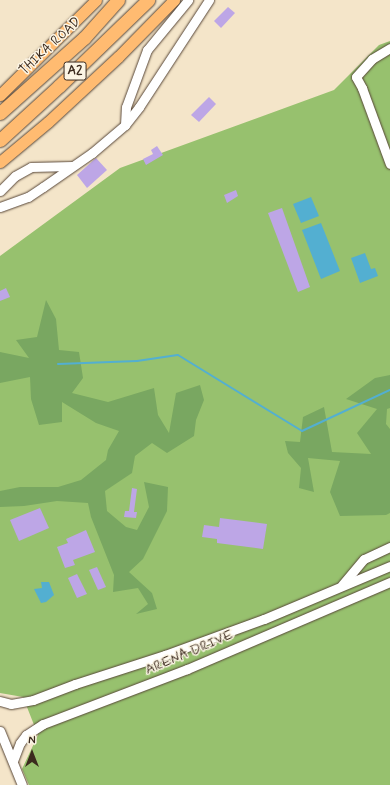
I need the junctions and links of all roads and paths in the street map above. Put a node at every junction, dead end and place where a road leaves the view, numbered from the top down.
1 (96, 0) edge
2 (118, 0) edge
3 (148, 0) edge
4 (174, 0) edge
5 (188, 0) edge
6 (209, 0) edge
7 (390, 48) edge
8 (0, 94) edge
9 (0, 113) edge
10 (125, 124) junction
11 (0, 140) edge
12 (0, 162) edge
13 (390, 164) edge
14 (72, 166) junction
15 (0, 191) edge
16 (0, 207) edge
17 (390, 547) edge
18 (390, 566) edge
19 (390, 582) edge
20 (342, 586) junction
21 (0, 700) edge
22 (0, 731) edge
23 (13, 760) junction
24 (22, 785) edge

1 - 8 main road, THIKA ROAD
2 - 9 highway, THIKA ROAD / A2
3 - 11 highway, A2
4 - 12 main road
5 - 10 street
6 - 10 street
7 - 13 street
10 - 14 street
14 - 15 street
14 - 16 street
17 - 20 street
18 - 20 street, ARENA DRIVE
19 - 23 street, ARENA DRIVE
20 - 21 street, ARENA DRIVE
22 - 23 street
23 - 24 street

